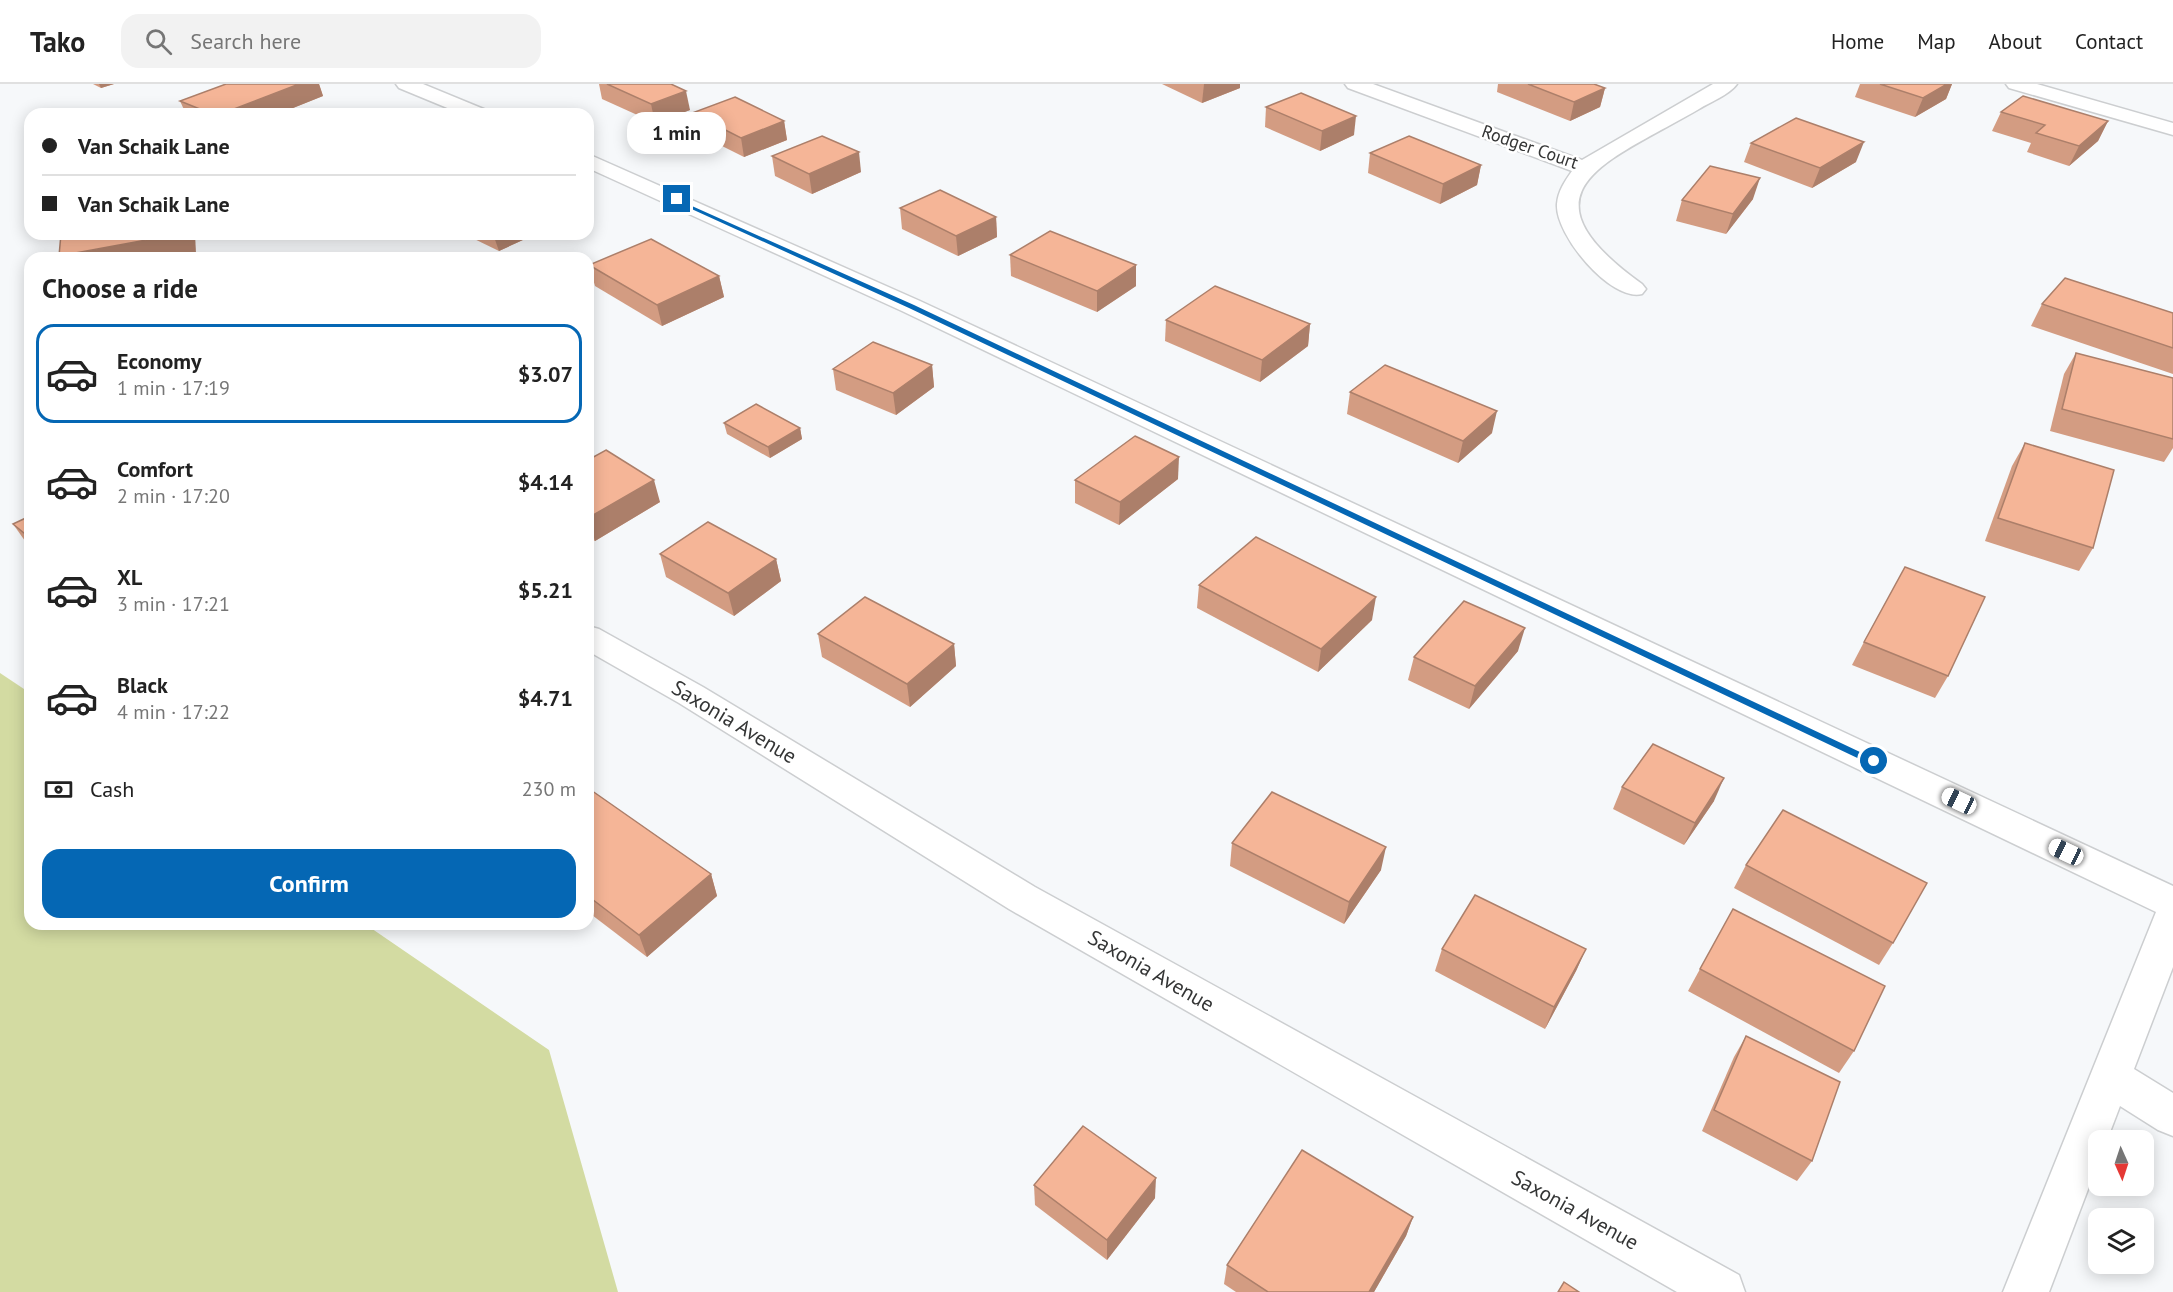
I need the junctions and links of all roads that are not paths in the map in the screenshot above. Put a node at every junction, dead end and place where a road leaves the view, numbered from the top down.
1 (406, 84) edge
2 (1355, 84) edge
3 (1727, 84) edge
4 (2016, 84) edge
5 (464, 108) edge
6 (2173, 129) edge
7 (594, 163) edge
8 (1585, 168) junction
9 (1634, 289) dead end
10 (594, 641) edge
11 (2173, 903) edge
12 (2173, 917) edge
13 (2110, 1077) junction
14 (2173, 1116) edge
15 (1722, 1292) edge
16 (2026, 1292) edge

1 - 5 street
2 - 8 street, Rodger Court
3 - 8 street, Rodger Court
4 - 6 street
7 - 11 street
8 - 9 street
10 - 15 street, Saxonia Avenue
12 - 13 street
13 - 14 street
13 - 16 street

